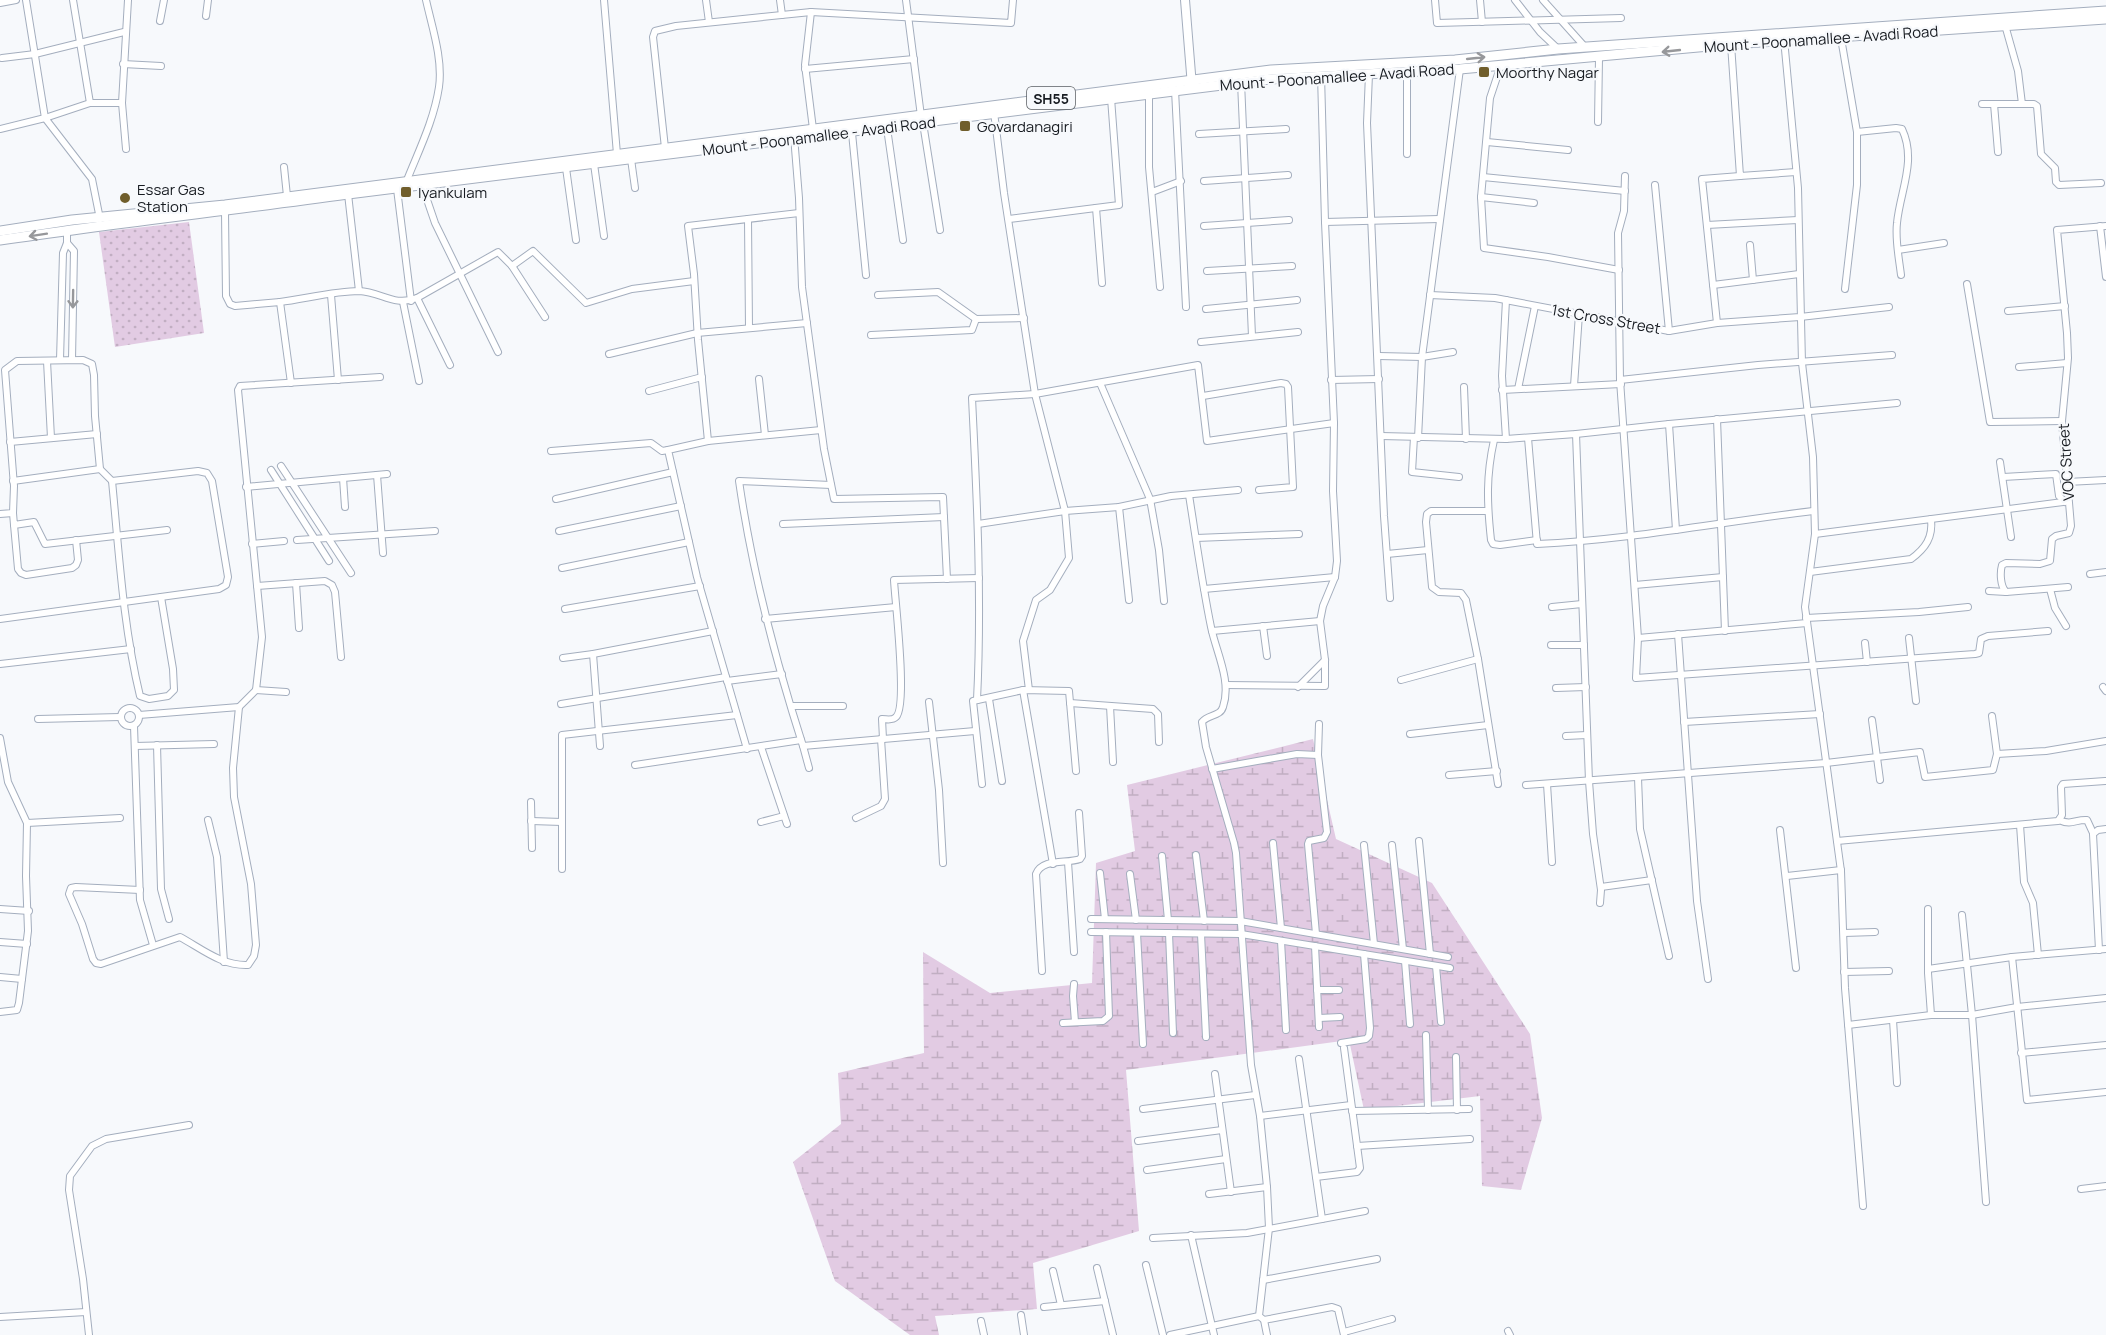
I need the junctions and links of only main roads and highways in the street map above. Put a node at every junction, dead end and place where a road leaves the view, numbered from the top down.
1 (1185, 0) edge
2 (2106, 11) edge
3 (2106, 19) edge
4 (1784, 36) junction
5 (1321, 72) junction
6 (1192, 83) junction
7 (993, 109) junction
8 (922, 119) junction
9 (794, 136) junction
10 (407, 184) junction
11 (101, 222) junction
12 (0, 231) edge
13 (0, 240) edge

1 - 6 main road
2 - 4 main road, Mount - Poonamallee - Avadi Road / SH55
3 - 4 main road, Mount - Poonamallee - Avadi Road / SH55
5 -> 4 main road, Mount - Poonamallee - Avadi Road / SH55
4 -> 5 main road, Mount - Poonamallee - Avadi Road / SH55
5 - 6 main road, Mount - Poonamallee - Avadi Road / SH55
5 - 6 main road, Mount - Poonamallee - Avadi Road / SH55
6 - 7 main road, Mount - Poonamallee - Avadi Road / SH55
6 - 7 main road, Mount - Poonamallee - Avadi Road / SH55
7 - 8 main road, Mount - Poonamallee - Avadi Road / SH55
8 - 9 main road, Mount - Poonamallee - Avadi Road / SH55
8 - 9 main road, Mount - Poonamallee - Avadi Road / SH55
9 - 10 main road, Mount - Poonamallee - Avadi Road / SH55
9 - 10 main road, Mount - Poonamallee - Avadi Road / SH55
10 - 11 main road, Mount - Poonamallee - Avadi Road / SH55
10 - 11 main road, Mount - Poonamallee - Avadi Road / SH55
11 - 12 main road, Mount - Poonamallee - Avadi Road / SH55
11 -> 13 main road, Mount - Poonamallee - Avadi Road / SH55

